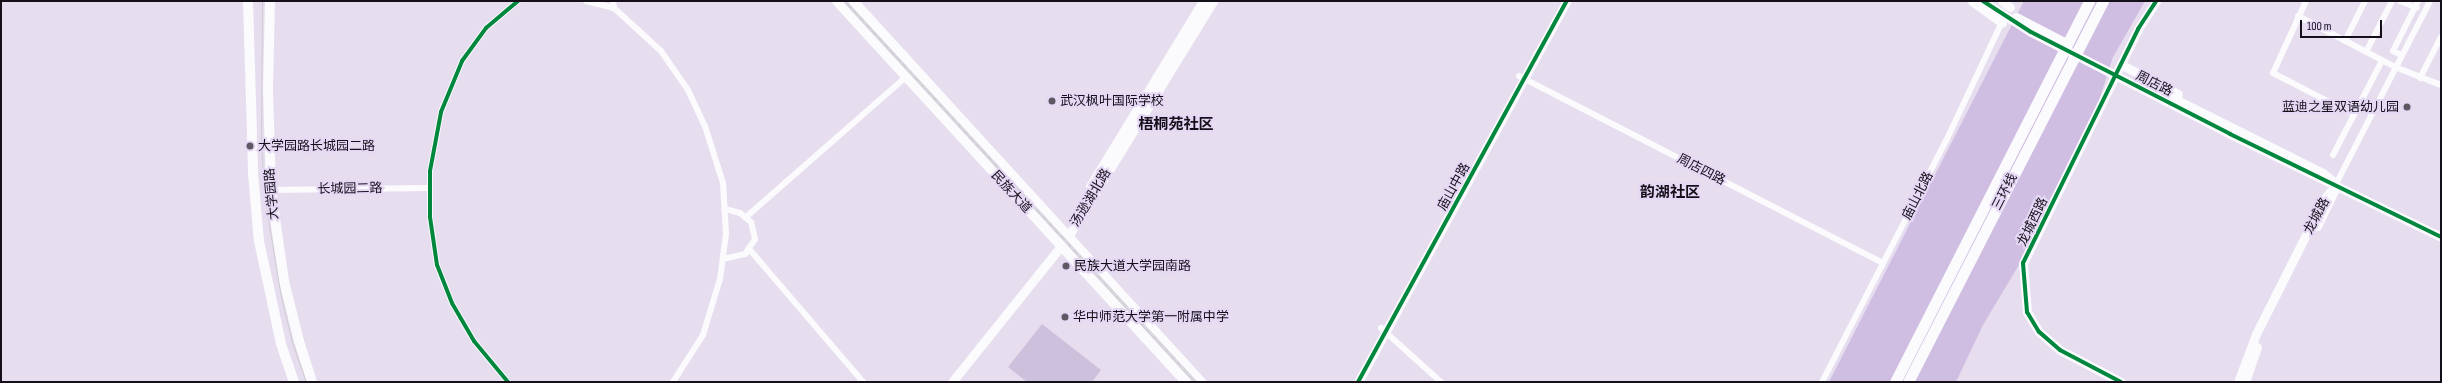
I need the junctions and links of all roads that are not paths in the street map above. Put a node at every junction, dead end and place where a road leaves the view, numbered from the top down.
1 (248, 1) edge
2 (270, 1) edge
3 (524, 1) edge
4 (586, 1) edge
5 (837, 1) edge
6 (853, 1) edge
7 (1203, 1) edge
8 (1213, 1) edge
9 (1560, 1) edge
10 (1567, 1) edge
11 (1972, 1) edge
12 (1983, 1) edge
13 (1993, 1) edge
14 (2002, 1) edge
15 (2089, 1) edge
16 (2103, 1) edge
17 (2156, 1) edge
18 (2306, 1) edge
19 (2365, 1) edge
20 (2392, 1) edge
21 (2400, 1) edge
22 (2418, 1) edge
23 (2430, 1) edge
24 (516, 2) edge
25 (613, 4) edge
26 (2012, 4) edge
27 (2414, 8) junction
28 (2424, 10) junction
29 (2298, 16) junction
30 (2002, 23) junction
31 (2441, 38) edge
32 (2345, 41) junction
33 (2366, 52) junction
34 (2401, 55) junction
35 (2382, 60) junction
36 (2122, 66) junction
37 (2394, 67) junction
38 (915, 69) junction
39 (906, 77) junction
40 (1522, 77) junction
41 (2420, 78) junction
42 (2114, 82) junction
43 (2441, 84) edge
44 (2354, 115) junction
45 (2231, 131) junction
46 (2275, 152) junction
47 (2333, 155) dead end
48 (2336, 184) junction
49 (430, 188) junction
50 (271, 190) junction
51 (725, 209) junction
52 (746, 218) junction
53 (2441, 237) edge
54 (1061, 238) junction
55 (750, 250) junction
56 (723, 259) junction
57 (1883, 263) junction
58 (1384, 330) junction
59 (294, 382) edge
60 (312, 382) edge
61 (508, 382) edge
62 (673, 382) edge
63 (863, 382) edge
64 (947, 382) edge
65 (952, 382) edge
66 (1186, 382) edge
67 (1201, 382) edge
68 (1352, 382) edge
69 (1358, 382) edge
70 (1441, 382) edge
71 (1822, 382) edge
72 (1895, 382) edge
73 (1908, 382) edge
74 (2121, 382) edge
75 (2238, 382) edge
76 (2245, 382) edge

1 - 59 main road, 大学园路
2 - 50 main road, 大学园路
3 - 24 street
4 - 25 street
5 - 39 main road, 民族大道
6 - 38 main road, 民族大道
7 - 54 street, 汤逊湖北路
8 - 54 street, 汤逊湖北路
9 - 40 street, 庙山中路
10 - 40 street, 庙山中路
11 - 30 street
12 - 45 street, 周店路
13 - 45 street, 周店路
14 - 26 street
15 - 72 highway, 三环线
16 - 73 highway, 三环线
17 - 36 street, 龙城西路
18 - 29 street
19 - 32 street
20 - 33 street
21 - 27 street
22 - 27 street
23 - 28 street
24 - 49 street
25 - 51 street
26 - 30 street, 庙山北路
27 - 28 street
27 - 34 street
28 - 34 street
29 - 32 street
29 - 44 street
30 - 57 street, 庙山北路
31 - 41 street
32 - 33 street
33 - 35 street
34 - 37 street
35 - 37 street
35 - 44 street
36 - 42 street, 龙城西路
36 - 46 street
37 - 41 street
37 - 48 street
38 - 39 street
38 - 54 main road, 民族大道
39 - 52 street
39 - 54 main road, 民族大道
40 - 57 street, 周店四路
40 - 58 street, 庙山中路
41 - 43 street
42 - 46 street
42 - 74 street, 龙城西路
44 - 47 street
45 - 46 street, 周店路
46 - 48 street, 周店路
48 - 53 street, 周店路
48 - 75 street, 龙城路
48 - 76 street, 龙城路
49 - 50 street, 长城园二路
49 - 61 street
50 - 60 main road, 大学园路
51 - 52 street
51 - 56 street
52 - 55 street
54 - 64 street, 汤逊湖北路
54 - 65 street, 汤逊湖北路
54 - 66 main road, 民族大道
54 - 67 main road, 民族大道
55 - 56 street
55 - 63 street
56 - 62 street
57 - 71 street, 庙山北路
58 - 68 street, 庙山中路
58 - 69 street, 庙山中路
58 - 70 street

